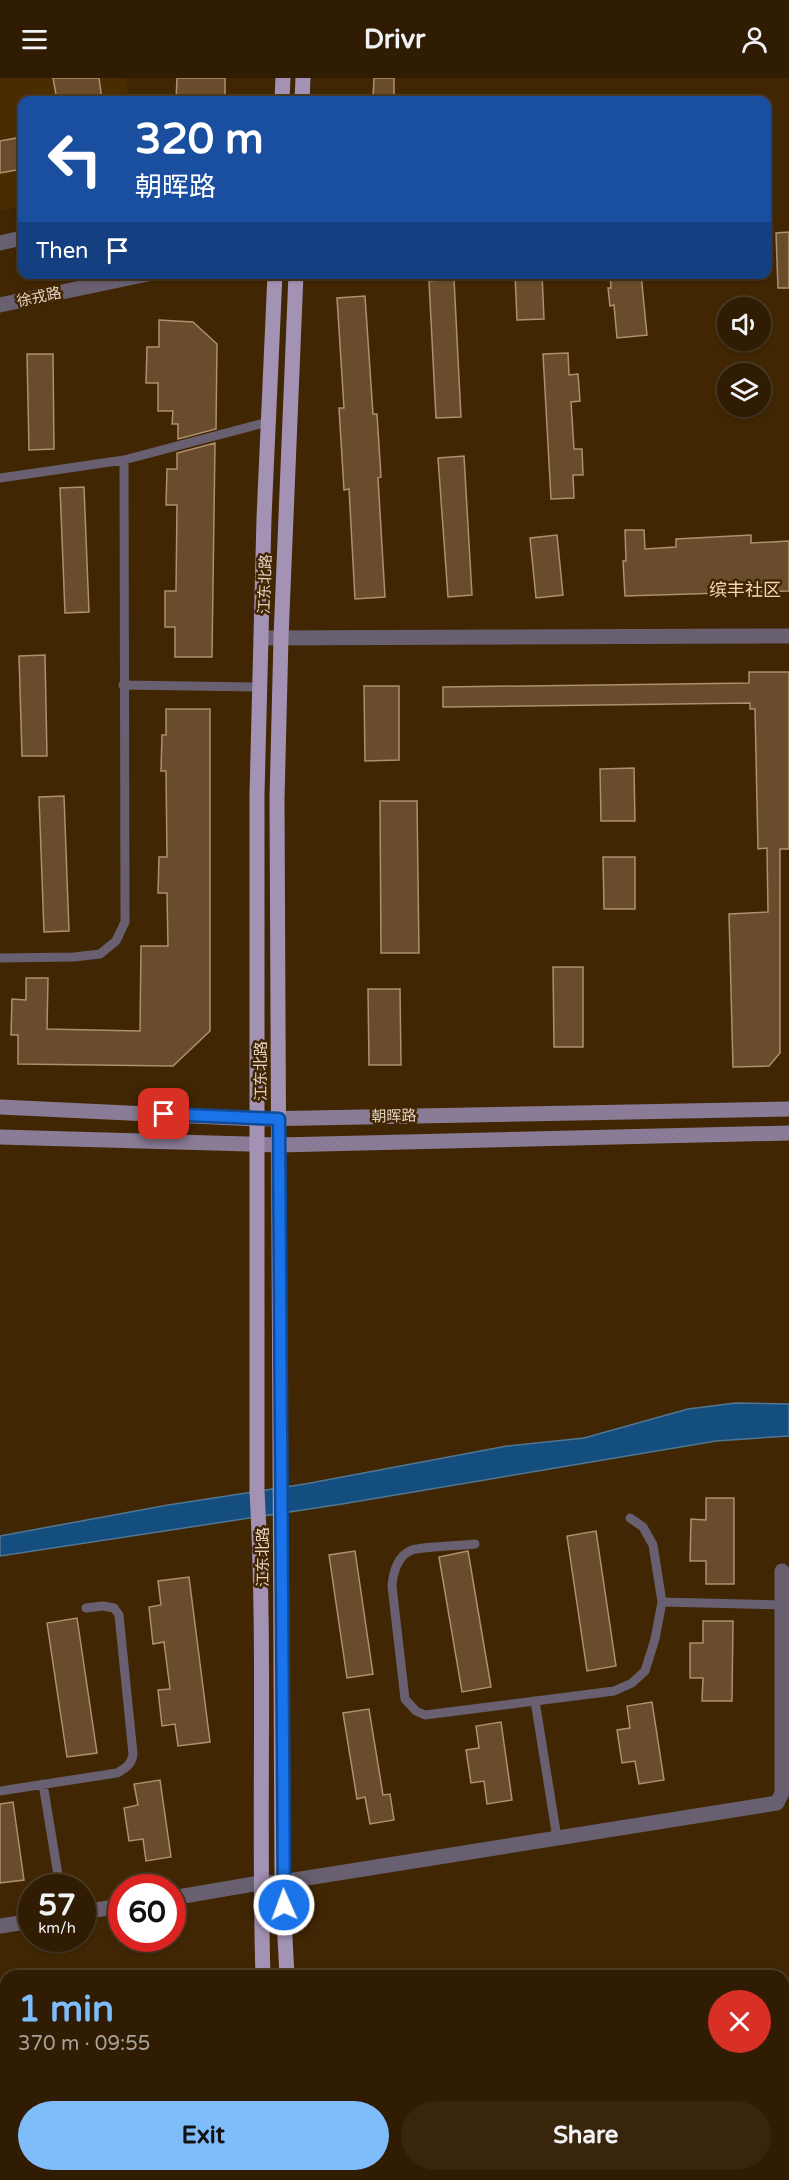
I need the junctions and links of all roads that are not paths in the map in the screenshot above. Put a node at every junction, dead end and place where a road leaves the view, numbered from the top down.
1 (283, 78) edge
2 (303, 78) edge
3 (282, 96) edge
4 (302, 96) edge
5 (18, 239) edge
6 (0, 243) edge
7 (124, 279) edge
8 (274, 279) edge
9 (296, 279) edge
10 (0, 305) edge
11 (268, 422) junction
12 (124, 460) junction
13 (0, 478) edge
14 (789, 636) edge
15 (261, 638) junction
16 (281, 638) junction
17 (123, 685) junction
18 (261, 687) junction
19 (0, 958) edge
20 (0, 1107) edge
21 (789, 1109) edge
22 (257, 1119) junction
23 (279, 1119) junction
24 (789, 1133) edge
25 (0, 1137) edge
26 (257, 1145) junction
27 (279, 1145) junction
28 (630, 1518) dead end
29 (475, 1544) dead end
30 (782, 1571) dead end
31 (662, 1602) junction
32 (782, 1605) junction
33 (86, 1608) dead end
34 (535, 1701) junction
35 (43, 1784) junction
36 (0, 1791) edge
37 (557, 1838) junction
38 (58, 1874) edge
39 (282, 1882) junction
40 (260, 1883) junction
41 (186, 1896) edge
42 (18, 1923) edge
43 (0, 1926) edge
44 (263, 1970) edge
45 (287, 1970) edge

1 - 3 main road
2 - 4 main road
5 - 6 street
7 - 10 street, 徐戎路
8 - 11 main road, 江东北路
9 - 16 main road, 江东北路
11 - 12 lane
11 - 15 main road, 江东北路
12 - 13 lane
12 - 17 lane
14 - 16 street
15 - 16 street
15 - 18 main road, 江东北路
16 - 23 main road, 江东北路
17 - 18 lane
17 - 19 lane
18 - 22 main road, 江东北路
20 - 22 main road, 朝晖路
21 - 23 main road, 朝晖路
22 - 23 main road, 朝晖路
22 - 26 main road, 江东北路
23 - 27 main road, 江东北路
24 - 27 main road, 朝晖路
25 - 26 main road, 朝晖路
26 - 27 main road, 朝晖路
26 - 40 main road, 江东北路
27 - 39 main road, 江东北路
28 - 31 lane
29 - 34 lane
30 - 32 street
31 - 32 lane
31 - 34 lane
32 - 37 street
33 - 35 lane
34 - 37 lane
35 - 36 lane
35 - 38 lane
37 - 39 street
39 - 40 street
39 - 45 main road, 江东北路
40 - 41 street
40 - 44 main road, 江东北路
42 - 43 street

